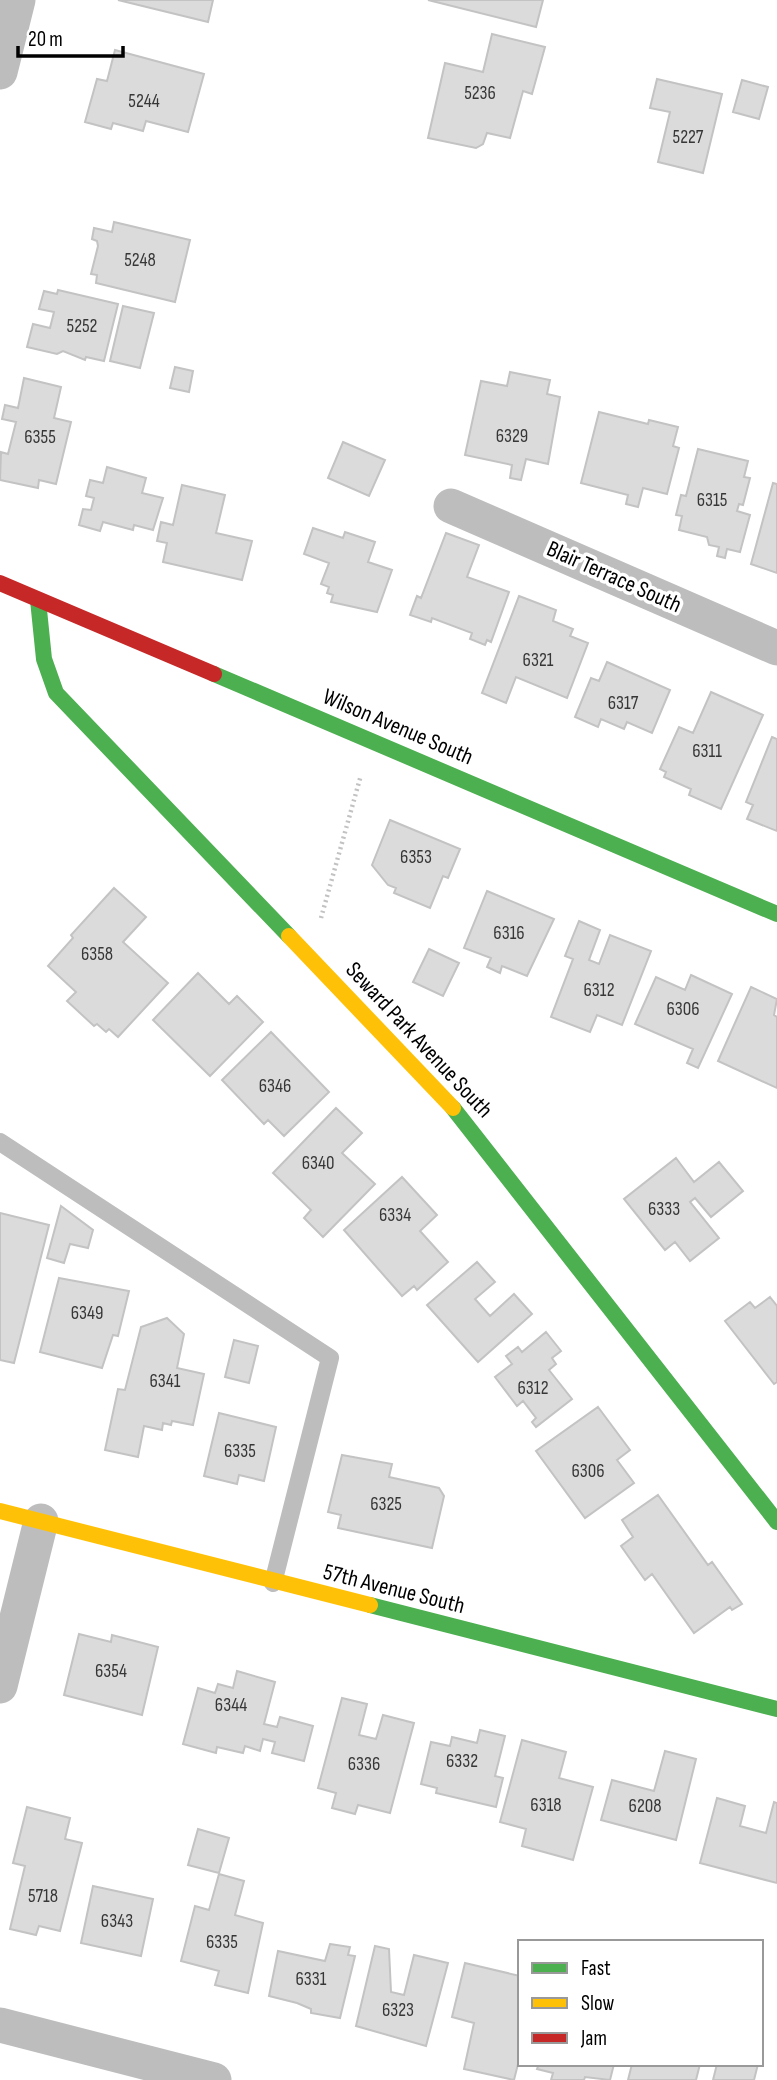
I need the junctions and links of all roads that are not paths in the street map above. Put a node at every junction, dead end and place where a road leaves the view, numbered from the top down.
1 (18, 0) edge
2 (0, 72) edge
3 (451, 506) dead end
4 (0, 583) edge
5 (38, 600) junction
6 (777, 648) edge
7 (777, 914) edge
8 (0, 1142) edge
9 (0, 1511) edge
10 (41, 1521) junction
11 (777, 1522) edge
12 (273, 1583) junction
13 (0, 1686) edge
14 (777, 1709) edge
15 (0, 2025) edge
16 (215, 2080) edge

1 - 2 street
3 - 6 street, Blair Terrace South
4 - 5 street, Wilson Avenue South
5 - 7 street, Wilson Avenue South
5 - 11 street, Seward Park Avenue South
8 - 12 lane
9 - 10 street, 57th Avenue South
10 - 12 street, 57th Avenue South
10 - 13 street
12 - 14 street, 57th Avenue South
15 - 16 street

